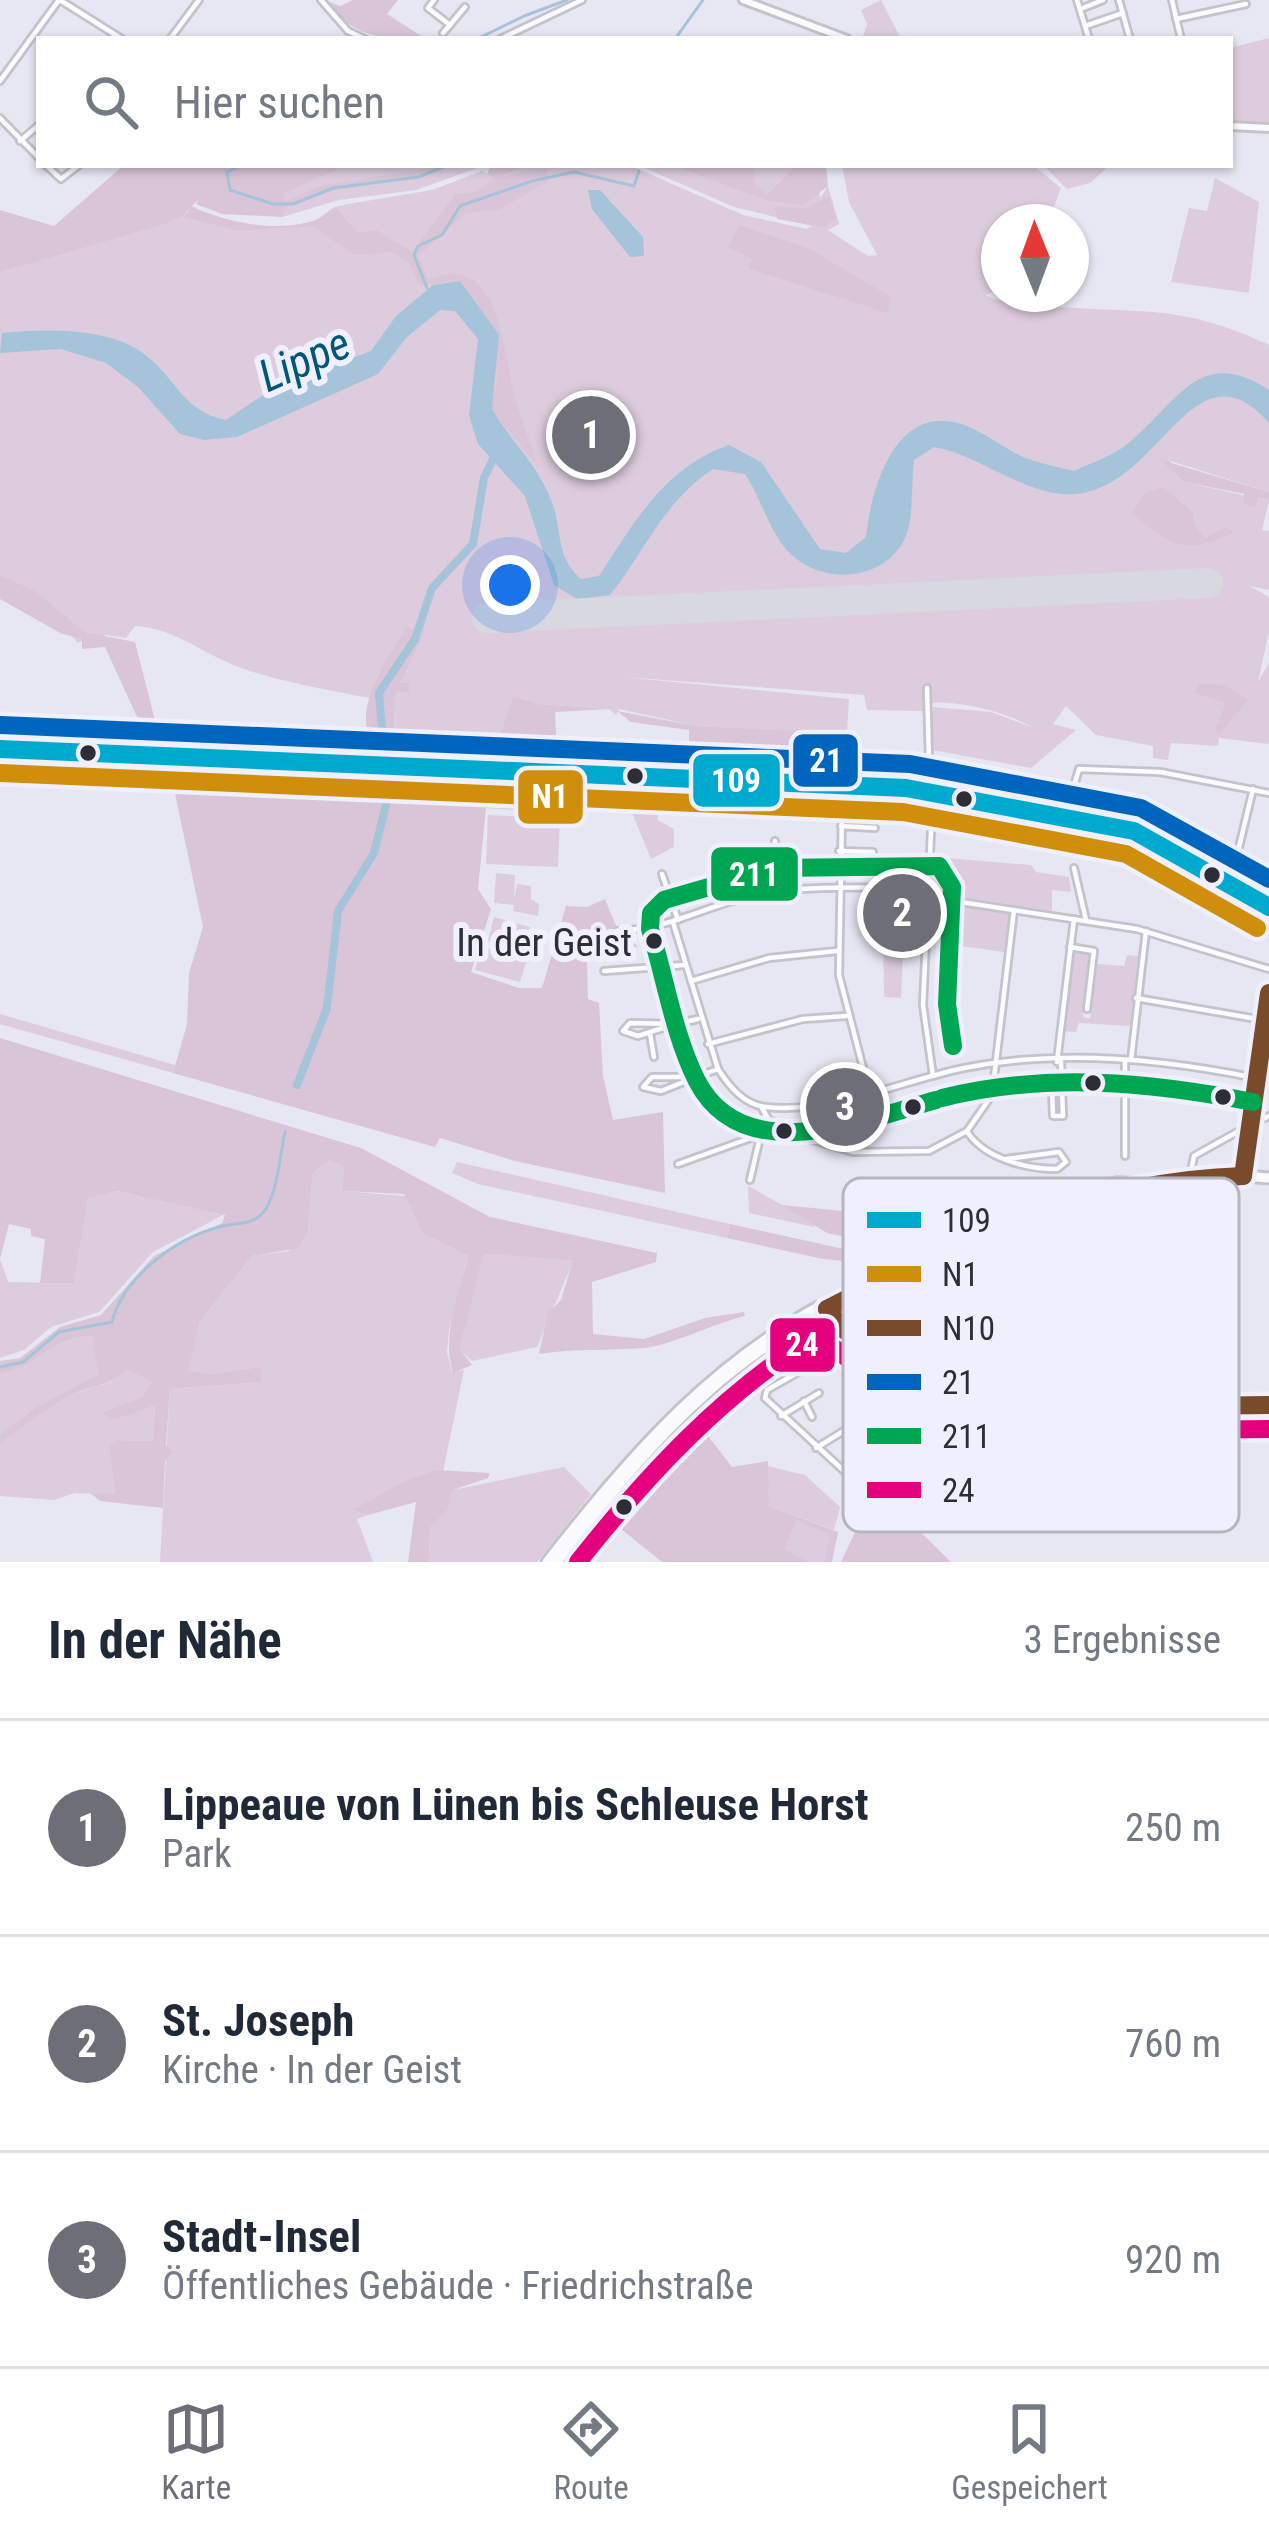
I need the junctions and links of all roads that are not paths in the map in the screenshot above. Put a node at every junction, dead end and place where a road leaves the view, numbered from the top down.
1 (59, 0) edge
2 (321, 0) edge
3 (434, 0) edge
4 (582, 0) edge
5 (743, 0) edge
6 (1078, 0) edge
7 (1103, 0) edge
8 (1119, 0) edge
9 (1172, 0) edge
10 (196, 1) edge
11 (764, 3) edge
12 (1246, 4) dead end
13 (465, 7) dead end
14 (1083, 8) junction
15 (1123, 13) junction
16 (1176, 19) junction
17 (450, 25) junction
18 (1088, 25) junction
19 (108, 31) junction
20 (443, 33) dead end
21 (105, 36) edge
22 (117, 36) edge
23 (172, 36) edge
24 (359, 36) edge
25 (506, 36) edge
26 (841, 36) edge
27 (1089, 36) edge
28 (1129, 36) edge
29 (1180, 36) edge
30 (0, 81) edge
31 (0, 118) edge
32 (1233, 126) edge
33 (36, 127) edge
34 (1269, 128) edge
35 (20, 141) junction
36 (36, 155) edge
37 (49, 168) edge
38 (75, 168) edge
39 (927, 688) dead end
40 (0, 749) edge
41 (1253, 789) junction
42 (931, 792) junction
43 (1269, 793) edge
44 (842, 813) dead end
45 (1065, 818) junction
46 (841, 826) junction
47 (875, 828) dead end
48 (775, 841) dead end
49 (839, 851) junction
50 (874, 852) dead end
51 (720, 853) dead end
52 (1074, 868) dead end
53 (662, 874) dead end
54 (1226, 880) junction
55 (839, 889) junction
56 (928, 889) junction
57 (782, 891) junction
58 (928, 898) junction
59 (734, 901) junction
60 (1269, 908) edge
61 (1014, 910) junction
62 (1074, 919) junction
63 (1086, 920) junction
64 (675, 921) junction
65 (616, 931) dead end
66 (1147, 931) junction
67 (1070, 946) junction
68 (838, 951) junction
69 (685, 965) junction
70 (1269, 969) edge
71 (604, 970) dead end
72 (690, 981) junction
73 (1269, 993) edge
74 (1136, 998) junction
75 (1087, 1009) dead end
76 (846, 1016) junction
77 (700, 1018) junction
78 (1257, 1019) dead end
79 (675, 1024) junction
80 (650, 1034) junction
81 (708, 1044) junction
82 (654, 1057) dead end
83 (1128, 1059) junction
84 (1059, 1062) junction
85 (995, 1065) junction
86 (718, 1069) junction
87 (933, 1076) junction
88 (696, 1077) junction
89 (1257, 1078) junction
90 (1062, 1088) junction
91 (645, 1091) junction
92 (869, 1091) junction
93 (643, 1100) dead end
94 (761, 1107) junction
95 (765, 1116) junction
96 (967, 1131) junction
97 (1247, 1132) junction
98 (759, 1135) junction
99 (1125, 1156) dead end
100 (1246, 1157) junction
101 (1006, 1159) junction
102 (678, 1163) dead end
103 (1190, 1176) junction
104 (1244, 1176) junction
105 (1179, 1178) edge
106 (1268, 1178) edge
107 (750, 1180) dead end
108 (843, 1298) edge
109 (825, 1306) junction
110 (798, 1325) junction
111 (843, 1329) edge
112 (843, 1330) edge
113 (841, 1348) dead end
114 (819, 1393) dead end
115 (804, 1402) junction
116 (1239, 1405) edge
117 (1269, 1405) edge
118 (781, 1417) junction
119 (812, 1417) dead end
120 (843, 1431) edge
121 (815, 1448) junction
122 (843, 1472) edge
123 (547, 1562) edge
124 (557, 1562) edge

1 - 19 street
1 - 30 street
2 - 24 street
3 - 17 street
4 - 25 street
5 - 11 street
6 - 14 street
7 - 14 street
8 - 15 street
9 - 16 street
10 - 23 street
11 - 26 street
12 - 16 street
13 - 17 street
14 - 18 street
15 - 18 street
15 - 28 street
16 - 29 street
17 - 20 street
18 - 27 street
19 - 21 street
19 - 22 street
31 - 35 street
32 - 34 street
33 - 35 street
35 - 36 street
37 - 38 street
39 - 42 street
40 - 42 street
41 - 43 street
41 - 45 street
41 - 54 street
42 - 45 street
42 - 56 street
44 - 46 street
45 - 54 street
46 - 47 street
46 - 49 street
48 - 57 street
49 - 50 street
49 - 55 street
51 - 59 street
52 - 63 street
53 - 64 street
54 - 60 street
55 - 56 street
55 - 57 street
55 - 68 street
56 - 58 street
57 - 59 street
58 - 61 street
58 - 87 street
59 - 64 street
61 - 62 street
61 - 85 street
62 - 63 street
62 - 67 street
63 - 66 street
64 - 65 street
64 - 69 street
66 - 70 street
66 - 74 street
67 - 75 street
67 - 84 street
68 - 72 street
68 - 76 street
69 - 71 street
69 - 72 street
72 - 77 street
73 - 89 street
74 - 78 street
74 - 83 street
76 - 81 street
76 - 92 street
77 - 79 street
77 - 81 street
79 - 80 street
79 - 80 street
80 - 82 street
81 - 86 street
83 - 84 street
83 - 89 street
83 - 99 street
84 - 85 street
84 - 90 street
85 - 87 street
85 - 96 street
86 - 88 street
86 - 94 street
87 - 92 street
88 - 91 street
88 - 91 street
89 - 97 street
90 - 90 street
91 - 93 street
92 - 94 street
94 - 95 street
95 - 96 street
95 - 98 street
96 - 101 street
97 - 100 street
97 - 103 street
98 - 102 street
98 - 107 street
100 - 104 street
100 - 106 street
101 - 101 street
103 - 104 main road
103 - 105 main road
104 - 106 main road
108 - 109 main road
109 - 110 main road
109 - 111 street
109 - 123 main road
110 - 112 street
110 - 124 main road
113 - 118 street
114 - 115 street
115 - 118 street
115 - 119 street
116 - 117 street
118 - 121 street
120 - 121 street
121 - 122 street

